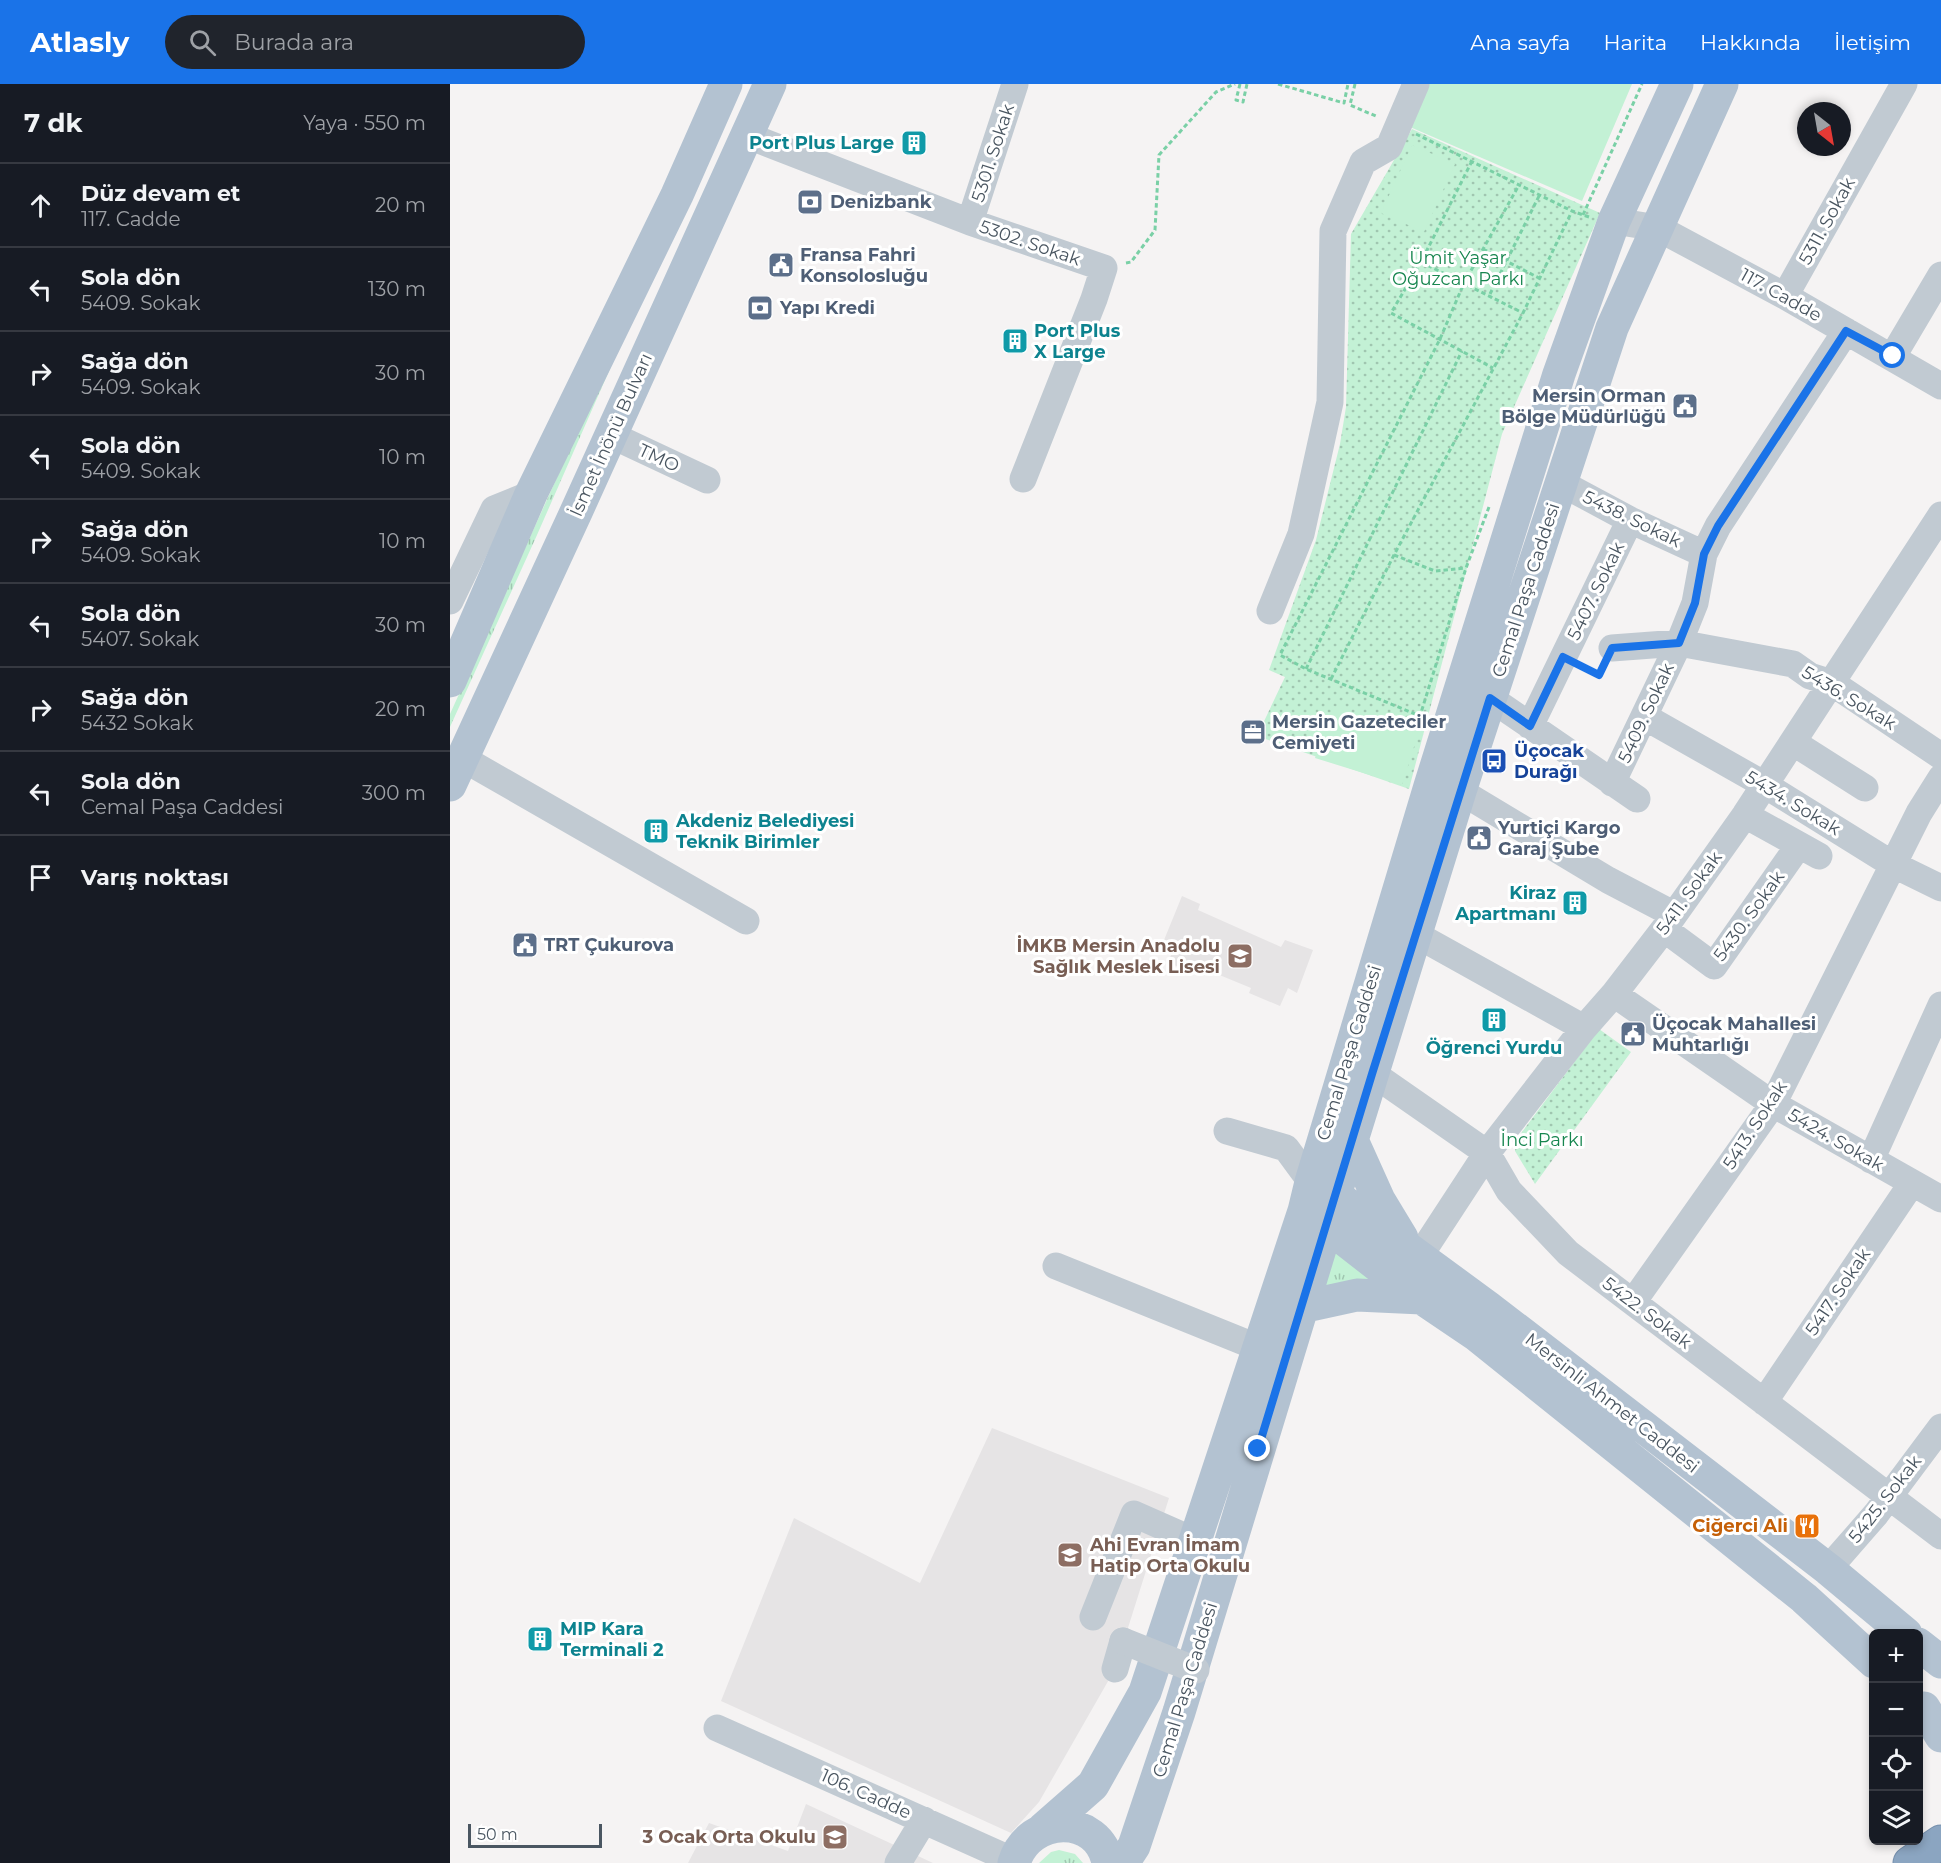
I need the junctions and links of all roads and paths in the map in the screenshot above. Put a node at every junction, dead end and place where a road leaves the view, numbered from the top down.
1 (726, 84) edge
2 (770, 84) edge
3 (1015, 84) edge
4 (1235, 84) edge
5 (1240, 84) edge
6 (1247, 84) edge
7 (1278, 84) edge
8 (1348, 84) edge
9 (1355, 84) edge
10 (1416, 84) edge
11 (1642, 84) edge
12 (1677, 84) edge
13 (1722, 84) edge
14 (1904, 84) edge
15 (1398, 125) junction
16 (746, 135) junction
17 (1472, 161) junction
18 (1519, 185) junction
19 (1540, 194) junction
20 (1572, 211) junction
21 (1598, 218) junction
22 (970, 222) junction
23 (1658, 228) junction
24 (1483, 249) junction
25 (1506, 261) junction
26 (1421, 262) junction
27 (1104, 268) junction
28 (1941, 275) edge
29 (1539, 278) junction
30 (1464, 283) junction
31 (1490, 295) junction
32 (1785, 296) junction
33 (1523, 313) junction
34 (1846, 331) junction
35 (1440, 339) junction
36 (1462, 351) junction
37 (1893, 356) junction
38 (1493, 368) junction
39 (1941, 386) edge
40 (611, 435) junction
41 (1023, 479) dead end
42 (707, 480) dead end
43 (1561, 483) junction
44 (531, 494) junction
45 (1491, 501) dead end
46 (1941, 515) edge
47 (1630, 520) junction
48 (1704, 554) junction
49 (1394, 555) junction
50 (1466, 568) junction
51 (450, 601) edge
52 (1270, 611) dead end
53 (1679, 643) junction
54 (1612, 648) joint
55 (1563, 657) junction
56 (1306, 669) junction
57 (1331, 679) junction
58 (450, 681) edge
59 (1832, 683) junction
60 (1490, 698) junction
61 (1645, 717) junction
62 (1530, 726) junction
63 (1794, 743) junction
64 (1941, 756) edge
65 (456, 772) edge
66 (1941, 778) edge
67 (1612, 783) junction
68 (1765, 785) junction
69 (1865, 788) dead end
70 (1460, 791) junction
71 (1637, 799) dead end
72 (1745, 815) junction
73 (1892, 864) junction
74 (1941, 888) edge
75 (746, 921) dead end
76 (1668, 921) junction
77 (1415, 934) junction
78 (1614, 994) junction
79 (1941, 1005) edge
80 (1584, 1028) junction
81 (1372, 1074) junction
82 (1773, 1104) junction
83 (1227, 1131) dead end
84 (1352, 1140) junction
85 (1487, 1153) junction
86 (1871, 1160) junction
87 (1912, 1183) junction
88 (1941, 1199) edge
89 (1319, 1203) junction
90 (1414, 1253) junction
91 (1056, 1266) dead end
92 (1422, 1298) junction
93 (1633, 1302) junction
94 (1302, 1307) junction
95 (1259, 1348) junction
96 (1764, 1402) junction
97 (1941, 1427) edge
98 (1889, 1497) junction
99 (1941, 1536) edge
100 (1786, 1539) junction
101 (1195, 1540) junction
102 (1747, 1552) junction
103 (1828, 1569) junction
104 (1093, 1617) dead end
105 (1900, 1629) edge
106 (1923, 1648) edge
107 (1869, 1657) edge
108 (1941, 1662) edge
109 (1115, 1669) dead end
110 (1190, 1684) junction
111 (1928, 1711) edge
112 (717, 1728) dead end
113 (1941, 1736) edge
114 (924, 1820) junction
115 (1043, 1829) junction
116 (1941, 1842) edge
117 (1013, 1862) edge
118 (1113, 1862) edge
119 (898, 1863) edge
120 (1910, 1863) edge

1 - 44 main road
2 - 16 main road, İsmet İnönü Bulvarı
3 - 22 street, 5301. Sokak
4 - 27 path
5 - 6 path
7 - 8 path
9 - 15 path
10 - 15 street
11 - 21 path
12 - 21 main road, Cemal Paşa Caddesi
13 - 23 main road, Cemal Paşa Caddesi
14 - 32 street, 5311. Sokak
15 - 17 path
15 - 52 street
16 - 22 street, 5302. Sokak
16 - 40 main road, İsmet İnönü Bulvarı
17 - 18 path
17 - 26 path
18 - 19 path
18 - 24 path
19 - 20 path
19 - 25 path
20 - 21 path
20 - 29 path
21 - 23 street, 117. Cadde
21 - 89 main road, Cemal Paşa Caddesi
22 - 27 street, 5302. Sokak
23 - 32 street, 117. Cadde
23 - 43 main road, Cemal Paşa Caddesi
24 - 25 path
24 - 30 path
25 - 29 path
25 - 31 path
26 - 30 path
26 - 35 path
27 - 41 street, 5302. Sokak
28 - 37 street
29 - 33 path
30 - 31 path
30 - 35 path
31 - 33 path
32 - 34 street, 117. Cadde
33 - 38 path
34 - 37 street, 117. Cadde
34 - 48 street, 5409. Sokak
35 - 36 path
35 - 56 path
36 - 38 path
36 - 56 path
37 - 39 street, 117. Cadde
38 - 49 path
40 - 42 street, TMO
40 - 65 main road, İsmet İnönü Bulvarı
43 - 47 street, 5438. Sokak
43 - 60 main road, Cemal Paşa Caddesi
44 - 51 street
44 - 58 main road
45 - 50 path
46 - 59 street, 5411. Sokak
47 - 48 street, 5438. Sokak
47 - 55 street, 5407. Sokak
48 - 53 street, 5409. Sokak
49 - 50 path
49 - 57 path
50 - 57 path
53 - 54 street, 5409. Sokak
53 - 59 street, 5436. Sokak
53 - 61 street, 5409. Sokak
54 - 55 path
55 - 62 street, 5407. Sokak
56 - 57 path
59 - 63 street, 5411. Sokak
59 - 64 street, 5436. Sokak
60 - 62 street
60 - 70 main road, Cemal Paşa Caddesi
61 - 67 street, 5409. Sokak
61 - 68 street, 5434. Sokak
62 - 67 street
63 - 68 street, 5411. Sokak
63 - 69 street
65 - 75 street
66 - 73 street, 5413. Sokak
67 - 71 street
68 - 72 street, 5411. Sokak
68 - 73 street, 5434. Sokak
70 - 76 street
70 - 77 main road, Cemal Paşa Caddesi
72 - 76 street, 5411. Sokak
72 - 76 street, 5430. Sokak
73 - 74 street, 5434. Sokak
73 - 82 street, 5413. Sokak
76 - 78 street, 5411. Sokak
77 - 80 street
77 - 81 main road, Cemal Paşa Caddesi
78 - 80 street, 5411. Sokak
78 - 82 street, 5424. Sokak
79 - 86 street
80 - 85 street, 5411. Sokak
81 - 84 main road, Cemal Paşa Caddesi
81 - 85 street, 5422. Sokak
82 - 86 street, 5424. Sokak
82 - 93 street, 5413. Sokak
83 - 89 street
84 - 89 main road, Cemal Paşa Caddesi
84 - 90 main road
85 - 90 street, 5411. Sokak
85 - 93 street, 5422. Sokak
86 - 87 street, 5424. Sokak
87 - 88 street, 5424. Sokak
87 - 96 street, 5417. Sokak
89 - 90 main road, Mersinli Ahmet Caddesi
89 - 92 main road, Mersinli Ahmet Caddesi
89 - 94 main road, Cemal Paşa Caddesi
89 - 95 main road, Cemal Paşa Caddesi
90 - 100 main road, Mersinli Ahmet Caddesi
91 - 95 street
92 - 94 main road
92 - 102 main road, Mersinli Ahmet Caddesi
93 - 96 street, 5422. Sokak
94 - 110 main road, Cemal Paşa Caddesi
95 - 101 main road, Cemal Paşa Caddesi
96 - 98 street, 5422. Sokak
97 - 98 street, 5425. Sokak
98 - 99 street, 5422. Sokak
98 - 103 street, 5425. Sokak
100 - 102 main road
100 - 103 main road, Mersinli Ahmet Caddesi
101 - 104 street
101 - 115 main road, Cemal Paşa Caddesi
102 - 107 main road, Mersinli Ahmet Caddesi
103 - 105 main road, Mersinli Ahmet Caddesi
106 - 108 main road
109 - 110 street, bridge
110 - 118 main road, Cemal Paşa Caddesi
111 - 113 main road
112 - 114 street, 106. Cadde
114 - 117 street, 106. Cadde
114 - 119 street
115 - 117 main road, Cemal Paşa Caddesi
115 - 118 main road
116 - 120 highway

